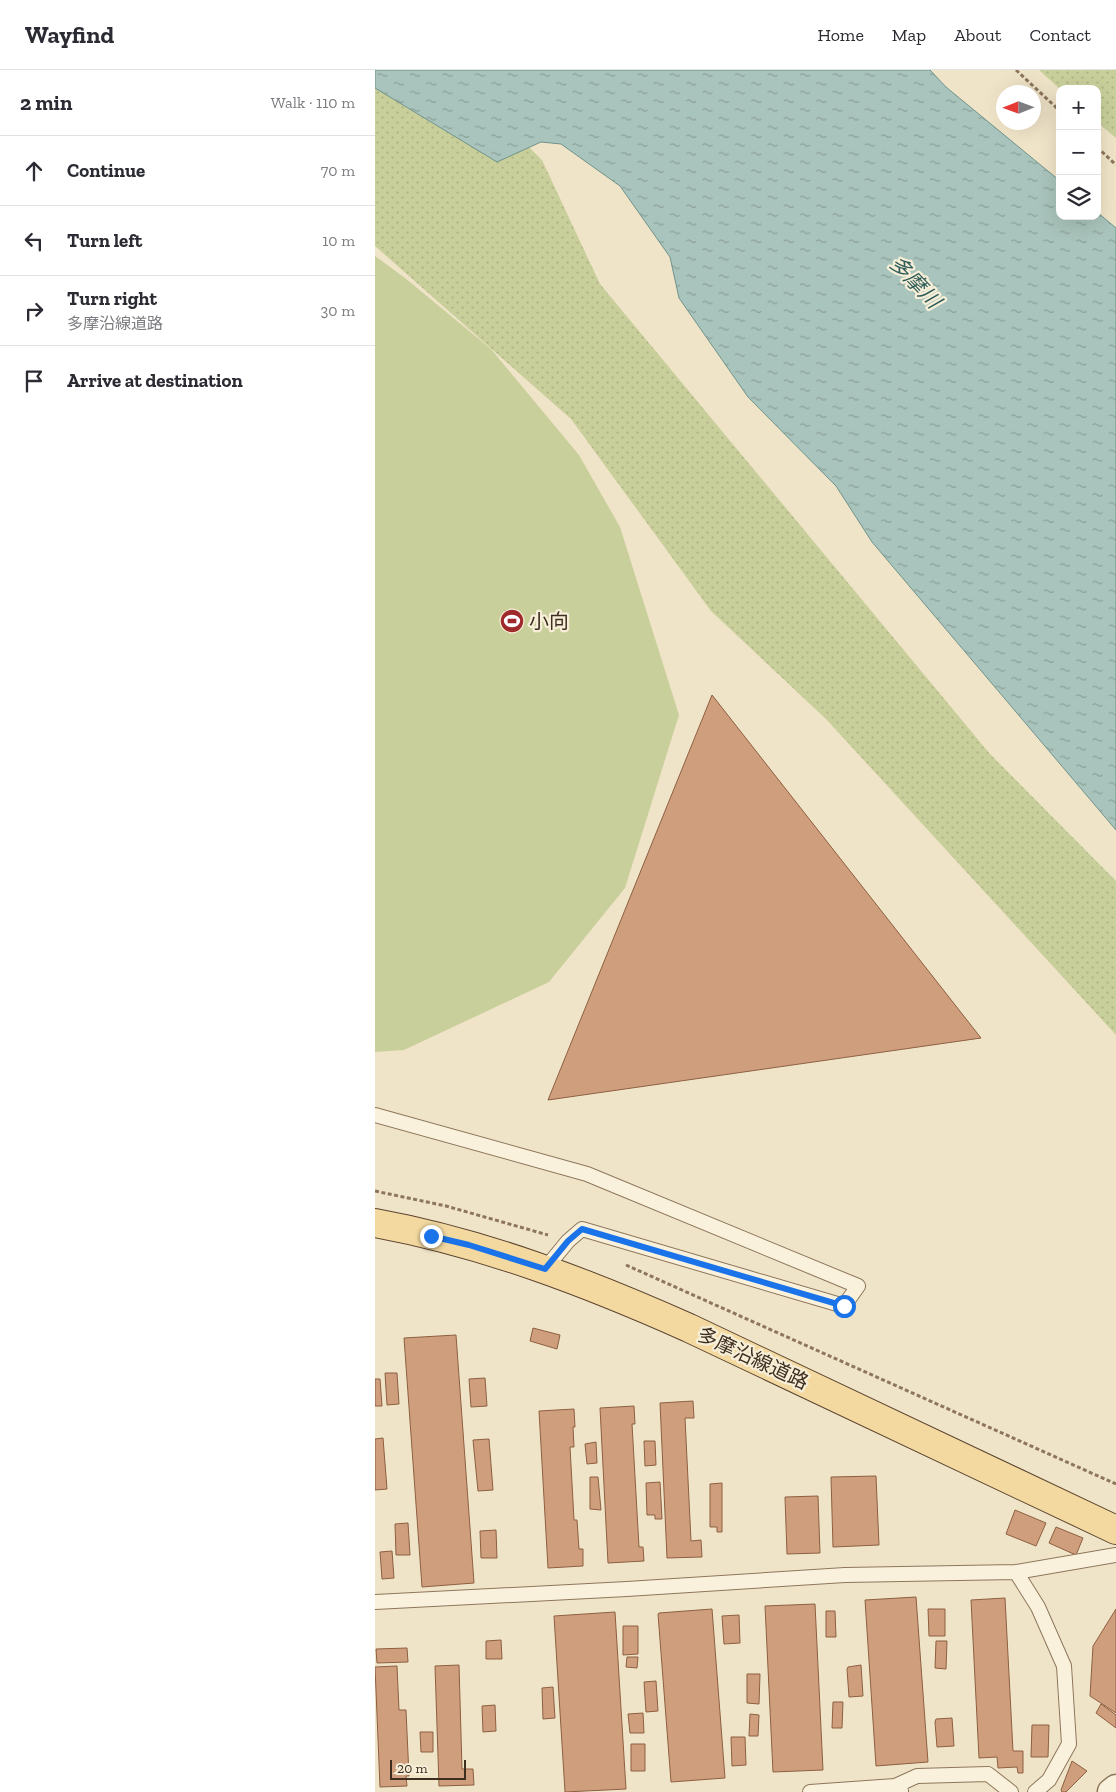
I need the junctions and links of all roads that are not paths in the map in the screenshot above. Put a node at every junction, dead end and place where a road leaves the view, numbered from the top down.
1 (375, 1116) edge
2 (375, 1223) edge
3 (545, 1269) junction
4 (1116, 1530) edge
5 (1116, 1555) edge
6 (1017, 1572) junction
7 (375, 1602) edge
8 (1116, 1788) edge
9 (898, 1789) edge
10 (810, 1792) edge
11 (1011, 1792) edge
12 (1035, 1792) edge
13 (1111, 1792) edge

1 - 3 lane
2 - 3 main road, 多摩沿線道路
3 - 4 main road, 多摩沿線道路
5 - 6 lane
6 - 7 lane
6 - 12 lane
8 - 13 street
9 - 10 lane
9 - 11 lane

